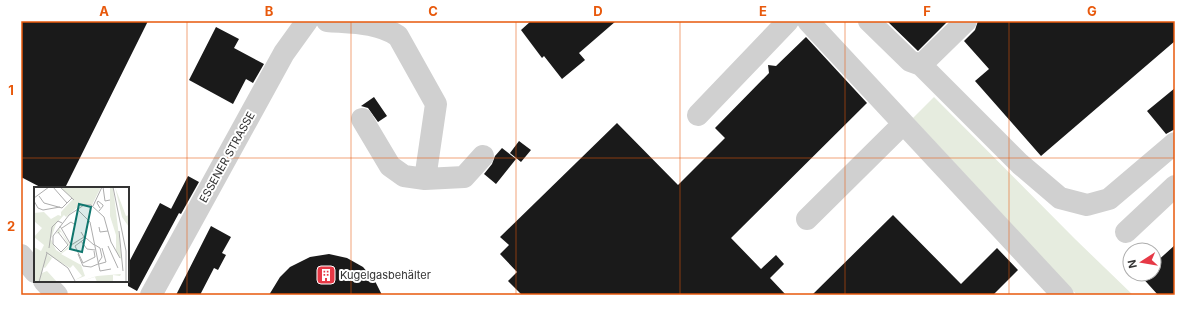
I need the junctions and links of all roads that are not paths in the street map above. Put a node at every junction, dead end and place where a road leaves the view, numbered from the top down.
1 (307, 21) edge
2 (327, 21) edge
3 (788, 21) edge
4 (808, 21) edge
5 (869, 21) edge
6 (966, 21) edge
7 (922, 65) junction
8 (698, 115) dead end
9 (362, 119) dead end
10 (903, 124) junction
11 (1175, 143) edge
12 (483, 156) dead end
13 (425, 179) junction
14 (1175, 186) edge
15 (807, 219) dead end
16 (1126, 232) dead end
17 (21, 255) edge
18 (34, 271) edge
19 (45, 282) edge
20 (57, 295) edge
21 (151, 295) edge
22 (1063, 295) edge

1 - 21 street, ESSENER STRASSE
2 - 13 street
3 - 8 street
4 - 10 street
5 - 7 street
6 - 7 street
7 - 11 street
9 - 13 street
10 - 15 street
10 - 22 street
12 - 13 street
14 - 16 street
17 - 18 street
19 - 20 street

